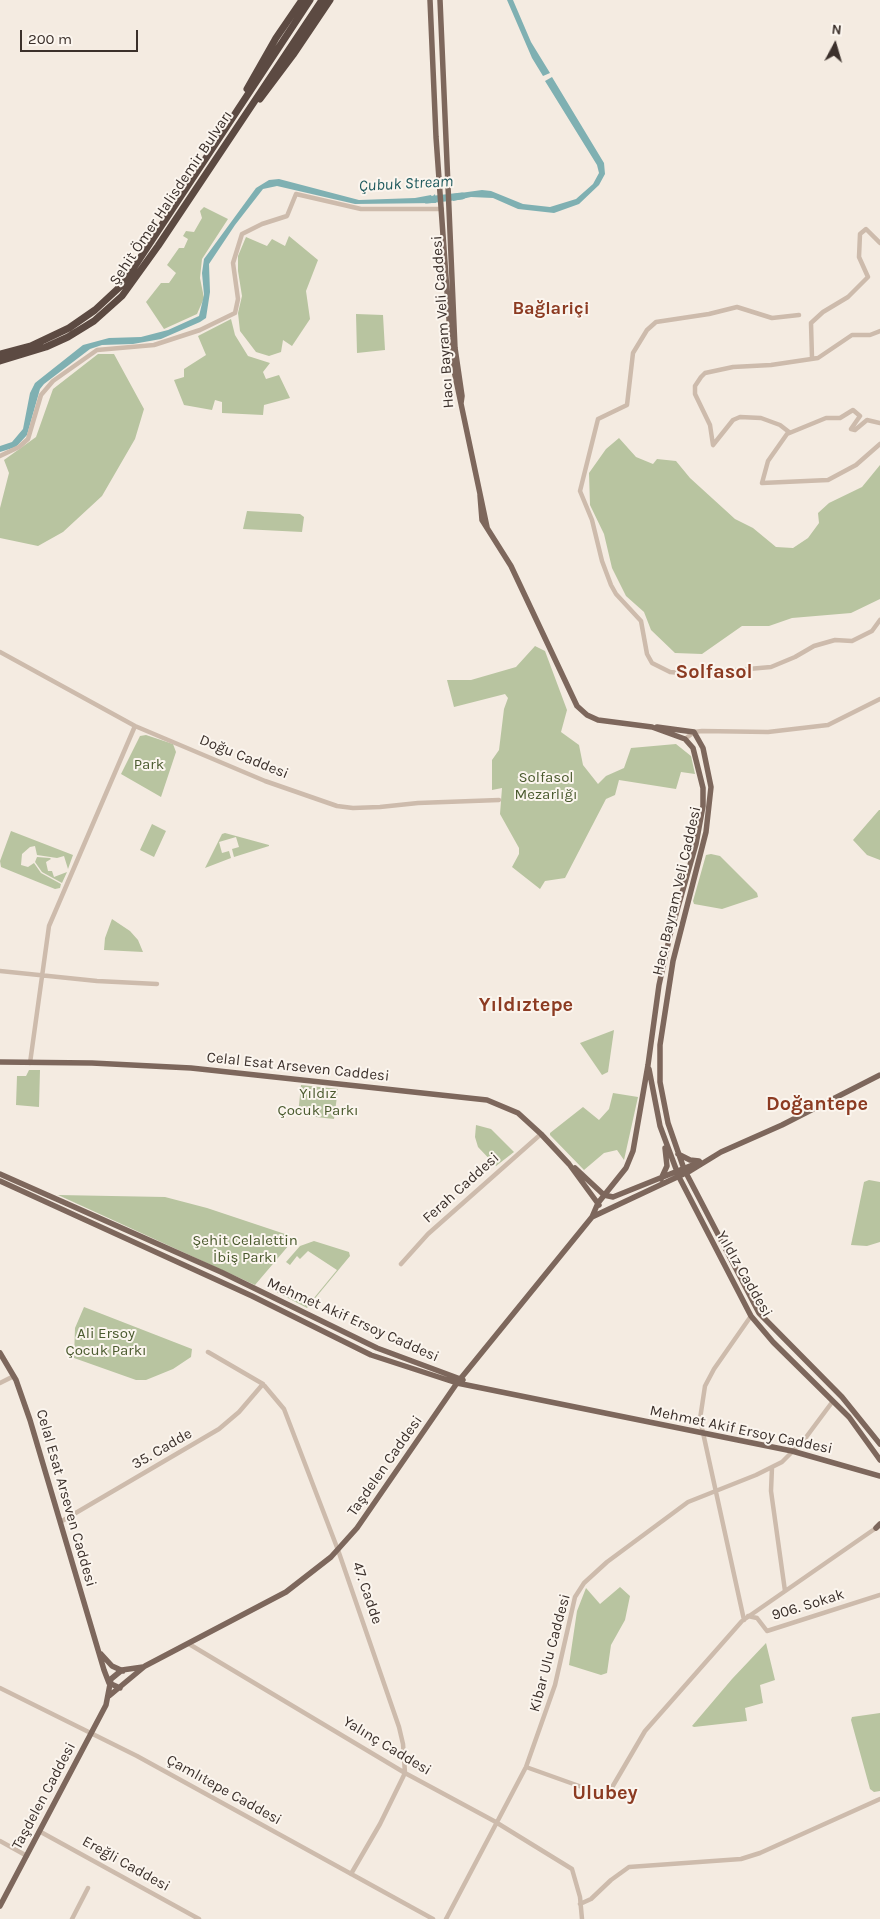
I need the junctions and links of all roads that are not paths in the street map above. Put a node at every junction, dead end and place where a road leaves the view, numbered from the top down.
1 (302, 0) edge
2 (310, 0) edge
3 (322, 0) edge
4 (330, 0) edge
5 (430, 0) edge
6 (440, 0) edge
7 (232, 117) junction
8 (243, 117) junction
9 (444, 195) junction
10 (444, 206) junction
11 (880, 244) edge
12 (798, 315) dead end
13 (880, 331) edge
14 (0, 354) edge
15 (812, 358) junction
16 (0, 361) edge
17 (880, 423) edge
18 (789, 432) junction
19 (880, 444) edge
20 (0, 456) edge
21 (880, 620) edge
22 (0, 652) edge
23 (880, 698) edge
24 (135, 726) junction
25 (652, 727) junction
26 (694, 732) junction
27 (685, 739) junction
28 (498, 800) dead end
29 (0, 971) edge
30 (42, 975) junction
31 (157, 984) dead end
32 (658, 1057) joint
33 (0, 1062) edge
34 (30, 1063) junction
35 (648, 1065) junction
36 (880, 1075) edge
37 (660, 1126) junction
38 (541, 1134) junction
39 (678, 1154) junction
40 (706, 1160) junction
41 (569, 1164) junction
42 (685, 1171) junction
43 (0, 1174) edge
44 (678, 1174) junction
45 (661, 1179) junction
46 (0, 1181) edge
47 (605, 1196) junction
48 (598, 1203) junction
49 (606, 1209) junction
50 (592, 1217) junction
51 (401, 1264) dead end
52 (751, 1316) junction
53 (208, 1352) dead end
54 (0, 1353) edge
55 (14, 1376) junction
56 (459, 1381) junction
57 (0, 1383) edge
58 (263, 1384) junction
59 (833, 1401) junction
60 (703, 1435) junction
61 (880, 1444) edge
62 (792, 1451) junction
63 (880, 1460) edge
64 (772, 1467) junction
65 (880, 1476) edge
66 (717, 1491) junction
67 (62, 1521) junction
68 (878, 1526) edge
69 (338, 1550) junction
70 (785, 1591) junction
71 (880, 1595) edge
72 (746, 1618) junction
73 (190, 1644) junction
74 (100, 1652) junction
75 (145, 1666) junction
76 (122, 1670) junction
77 (128, 1681) junction
78 (109, 1683) junction
79 (0, 1688) edge
80 (120, 1688) junction
81 (109, 1696) junction
82 (92, 1732) junction
83 (526, 1767) junction
84 (405, 1773) junction
85 (880, 1799) edge
86 (498, 1823) junction
87 (40, 1831) junction
88 (0, 1841) edge
89 (27, 1856) junction
90 (351, 1874) junction
91 (88, 1888) dead end
92 (580, 1904) junction
93 (0, 1906) edge
94 (72, 1919) edge
95 (199, 1919) edge
96 (433, 1919) edge
97 (446, 1919) edge
98 (582, 1919) edge

1 - 7 highway, Şehit Ömer Halisdemir Bulvarı
2 - 7 highway, Şehit Ömer Halisdemir Bulvarı
3 - 8 highway, Şehit Ömer Halisdemir Bulvarı
4 - 8 highway
5 - 9 main road
6 - 9 main road
7 - 14 highway, Şehit Ömer Halisdemir Bulvarı
8 - 16 highway, Şehit Ömer Halisdemir Bulvarı
9 - 10 main road, Hacı Bayram Veli Caddesi
10 - 20 street
10 - 25 main road, Hacı Bayram Veli Caddesi
11 - 15 street
12 - 21 street
13 - 15 street
15 - 18 street
17 - 18 street
18 - 19 street
22 - 24 street, Doğu Caddesi
23 - 26 street
24 - 28 street, Doğu Caddesi
24 - 30 street
25 - 26 main road
25 - 27 main road
26 - 27 street
26 - 32 main road, Hacı Bayram Veli Caddesi
27 - 35 main road
29 - 30 street
30 - 31 street
30 - 34 street
32 - 39 main road, Yıldız Caddesi
33 - 34 main road, Celal Esat Arseven Caddesi
34 - 38 main road, Celal Esat Arseven Caddesi
35 - 37 main road, Yıldız Caddesi
35 - 47 main road
36 - 40 main road
37 - 44 main road, Yıldız Caddesi
37 - 45 main road
38 - 41 main road, Celal Esat Arseven Caddesi
38 - 51 street, Ferah Caddesi
39 - 40 main road
39 - 42 main road, Yıldız Caddesi
40 - 42 main road
41 - 47 main road
41 - 48 main road
42 - 44 main road
42 - 61 main road, Yıldız Caddesi
43 - 56 main road, Mehmet Akif Ersoy Caddesi
44 - 45 main road
44 - 49 main road
44 - 52 main road, Yıldız Caddesi
45 - 47 main road
46 - 56 main road, Mehmet Akif Ersoy Caddesi
47 - 48 main road
47 - 49 main road
48 - 49 main road
48 - 50 main road
49 - 50 main road
50 - 56 main road, Taşdelen Caddesi
52 - 59 main road, Yıldız Caddesi
52 - 60 street
53 - 58 street, 47. Cadde
54 - 55 main road, Celal Esat Arseven Caddesi
55 - 57 street
55 - 67 main road, Celal Esat Arseven Caddesi
56 - 60 main road, Mehmet Akif Ersoy Caddesi
56 - 69 main road, Taşdelen Caddesi
58 - 67 street, 35. Cadde
58 - 69 street, 47. Cadde
59 - 62 street, Kibar Ulu Caddesi
59 - 63 main road, Yıldız Caddesi
60 - 62 main road, Mehmet Akif Ersoy Caddesi
60 - 66 street
62 - 64 street, Kibar Ulu Caddesi
62 - 65 main road, Mehmet Akif Ersoy Caddesi
64 - 66 street, Kibar Ulu Caddesi
64 - 70 street
66 - 72 street
66 - 83 street, Kibar Ulu Caddesi
67 - 74 main road, Celal Esat Arseven Caddesi
68 - 70 street
69 - 73 main road, Taşdelen Caddesi
69 - 84 street, 47. Cadde
70 - 72 street
71 - 72 street, 906. Sokak
72 - 83 street
73 - 75 main road, Taşdelen Caddesi
73 - 84 street, Yalınç Caddesi
74 - 76 main road
74 - 78 main road, Celal Esat Arseven Caddesi
75 - 76 main road
75 - 77 main road
76 - 77 main road
76 - 78 main road
77 - 80 main road
78 - 80 main road
78 - 81 main road, Celal Esat Arseven Caddesi
79 - 82 street, Çamlıtepe Caddesi
80 - 81 main road
81 - 82 main road, Taşdelen Caddesi
82 - 87 main road, Taşdelen Caddesi
82 - 90 street, Çamlıtepe Caddesi
83 - 86 street, Kibar Ulu Caddesi
84 - 86 street, Yalınç Caddesi
84 - 90 street, 47. Cadde
85 - 92 street
86 - 92 street, Yalınç Caddesi
86 - 97 street, Kibar Ulu Caddesi
87 - 89 main road, Taşdelen Caddesi
87 - 95 street, Ereğli Caddesi
88 - 89 street
89 - 93 main road, Taşdelen Caddesi
90 - 96 street, Çamlıtepe Caddesi
91 - 94 street
92 - 98 street

